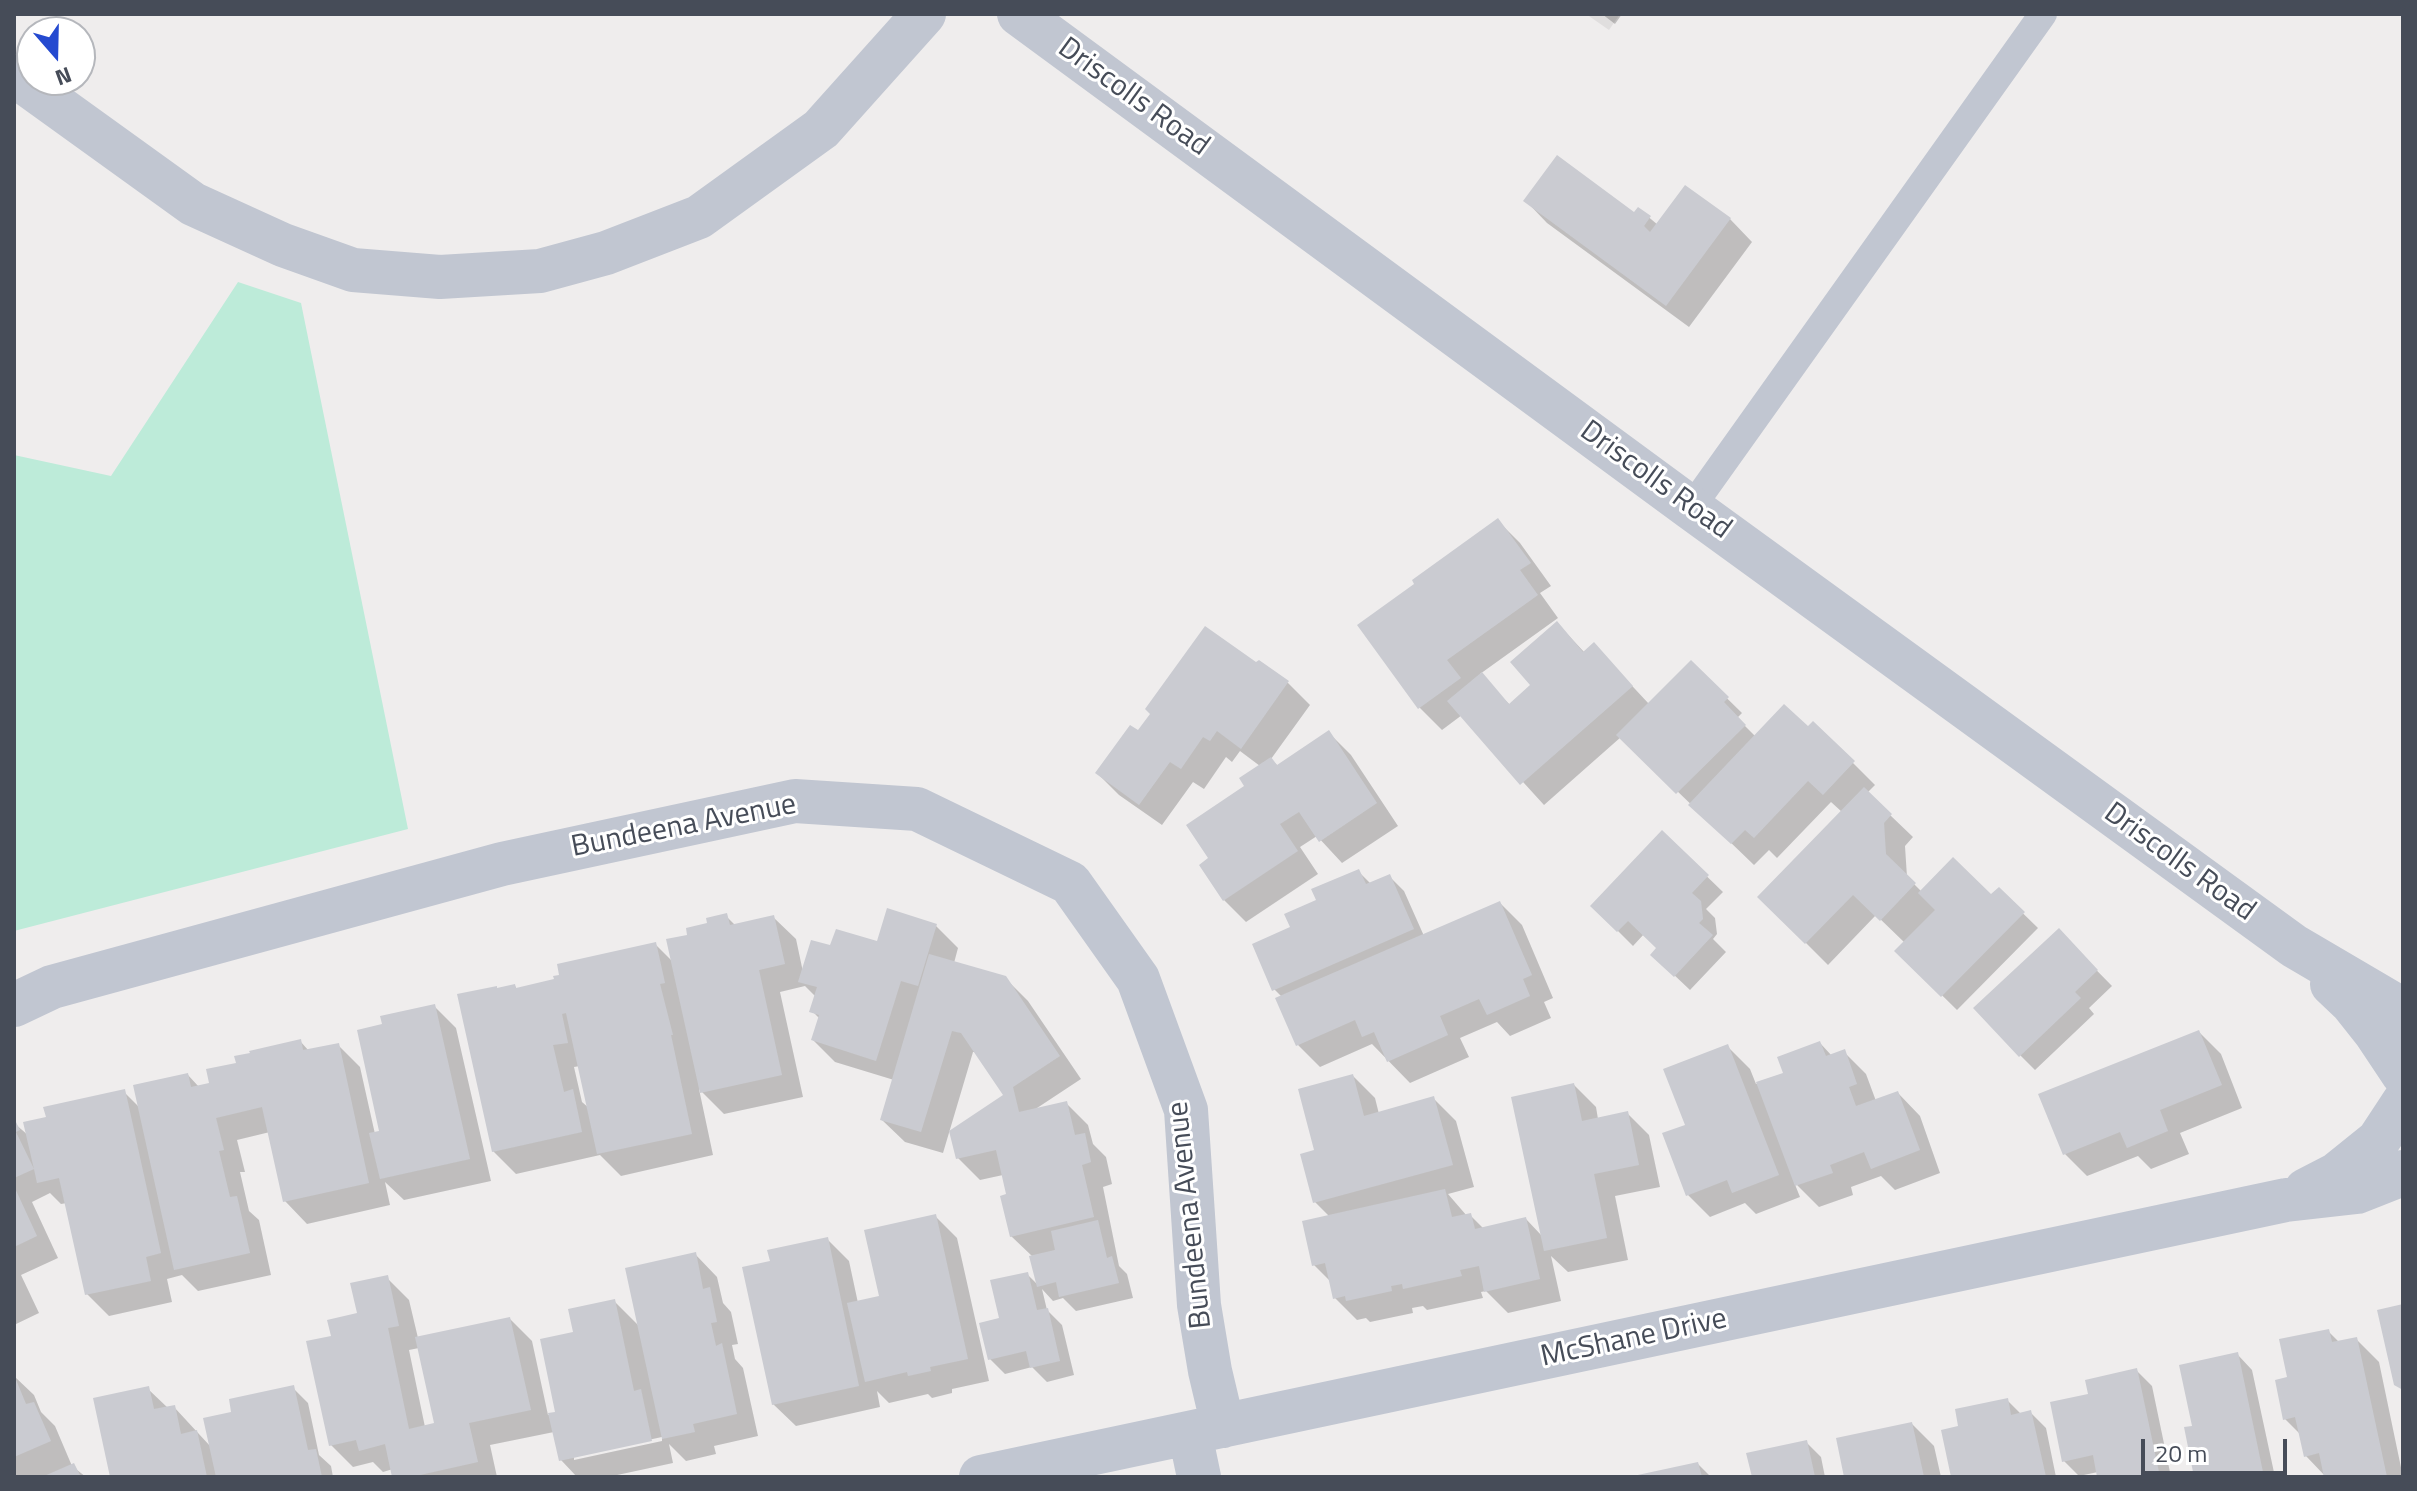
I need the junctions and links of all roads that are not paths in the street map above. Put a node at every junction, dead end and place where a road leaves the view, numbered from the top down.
1 (924, 14) edge
2 (1019, 14) edge
3 (2043, 14) edge
4 (14, 75) edge
5 (1691, 508) junction
6 (2294, 946) junction
7 (14, 1005) edge
8 (2403, 1010) edge
9 (2403, 1074) edge
10 (2403, 1103) edge
11 (2403, 1172) edge
12 (2286, 1200) junction
13 (1206, 1430) junction
14 (981, 1477) edge
15 (1199, 1477) edge

1 - 4 street
2 - 5 street, Driscolls Road
3 - 5 lane
5 - 6 street, Driscolls Road
6 - 8 street, Driscolls Road
6 - 9 street, Driscolls Road
7 - 13 street, Bundeena Avenue
10 - 12 street, McShane Drive
11 - 12 street, McShane Drive
12 - 13 street, McShane Drive
13 - 14 street, McShane Drive
13 - 15 street, Bundeena Avenue

